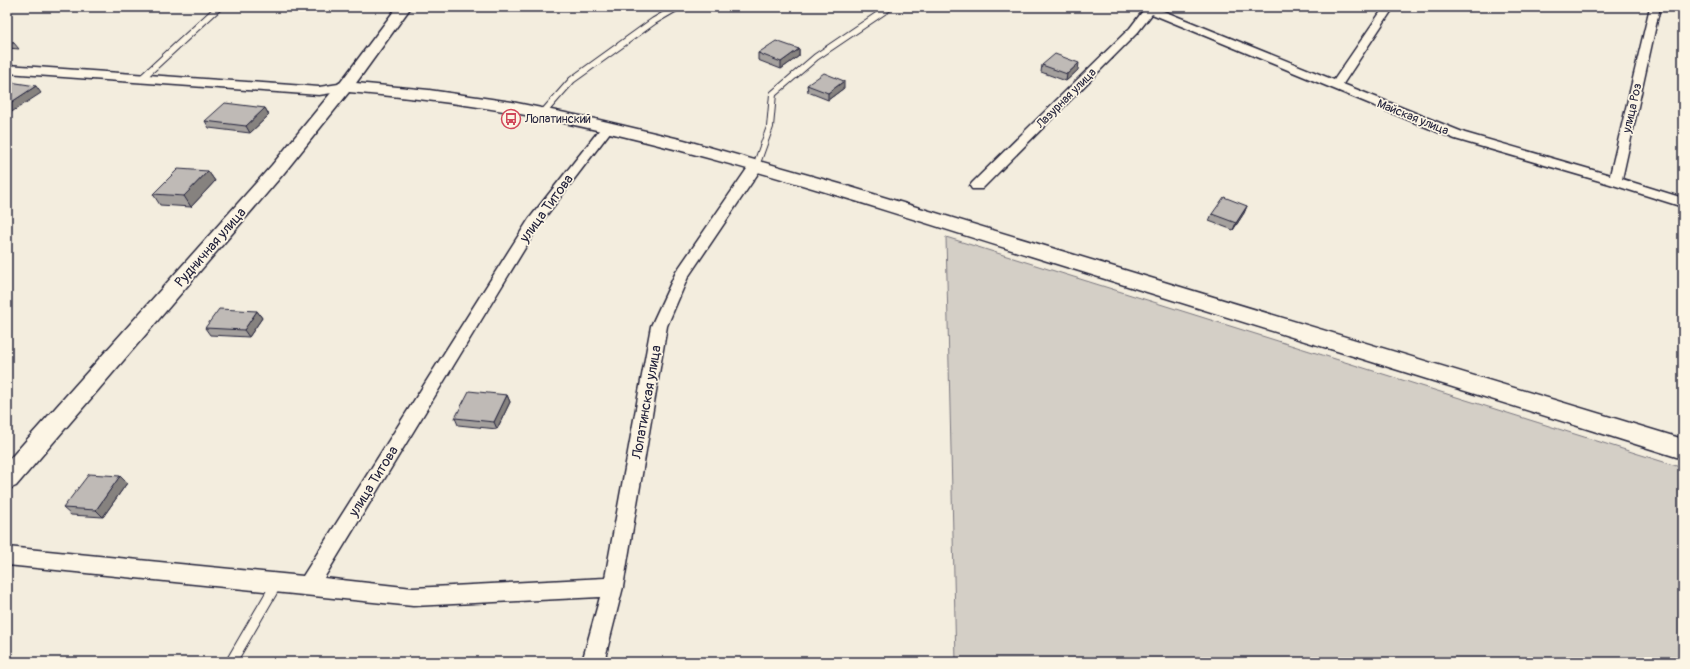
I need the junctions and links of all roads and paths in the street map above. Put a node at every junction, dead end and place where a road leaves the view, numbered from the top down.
1 (219, 7) edge
2 (404, 7) edge
3 (678, 7) edge
4 (890, 7) edge
5 (1388, 7) edge
6 (1655, 7) edge
7 (1152, 8) edge
8 (7, 69) edge
9 (25, 70) junction
10 (141, 79) junction
11 (7, 81) edge
12 (1336, 86) junction
13 (345, 87) junction
14 (543, 113) junction
15 (608, 127) junction
16 (756, 166) junction
17 (1615, 181) junction
18 (977, 186) dead end
19 (1683, 203) edge
20 (1683, 449) edge
21 (7, 479) edge
22 (7, 556) edge
23 (278, 582) junction
24 (308, 586) junction
25 (613, 587) junction
26 (231, 662) edge
27 (593, 662) edge

1 - 10 lane
2 - 13 street, Рудничная улица
3 - 14 lane
4 - 16 lane
5 - 12 street
6 - 17 street, улица Роз
7 - 12 street, Майская улица
7 - 18 street, Лазурная улица
8 - 9 street
9 - 10 street
9 - 11 street
10 - 13 street
12 - 17 street, Майская улица
13 - 14 main road
13 - 21 main road, Рудничная улица
14 - 15 main road
15 - 16 main road
15 - 24 street, улица Титова
16 - 20 main road
16 - 25 street, Лопатинская улица
17 - 19 street, Майская улица
22 - 23 street
23 - 24 street
23 - 26 lane
24 - 25 street
25 - 27 street, Лопатинская улица

